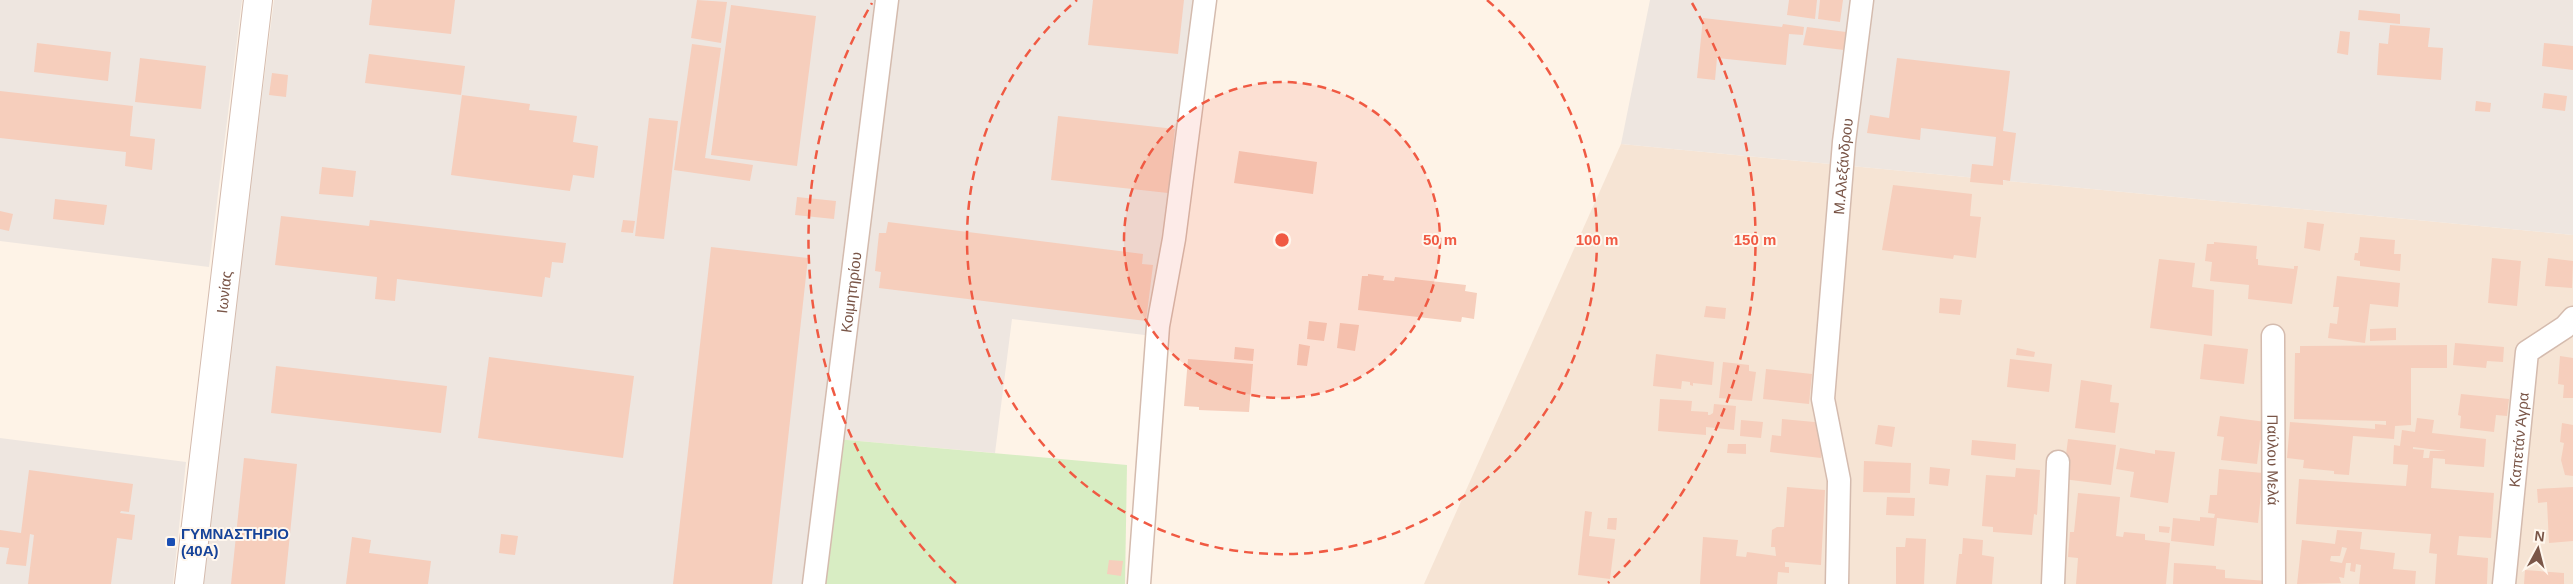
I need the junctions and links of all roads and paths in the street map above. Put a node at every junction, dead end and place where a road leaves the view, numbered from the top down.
1 (258, 0) edge
2 (887, 0) edge
3 (1205, 0) edge
4 (1862, 0) edge
5 (2573, 318) edge
6 (2273, 336) dead end
7 (2058, 462) dead end
8 (188, 584) edge
9 (814, 584) edge
10 (1139, 584) edge
11 (1837, 584) edge
12 (2053, 584) edge
13 (2274, 584) edge
14 (2504, 584) edge

1 - 8 street, Ιωνίας
2 - 9 street, Κοιμητηρίου
3 - 10 street
4 - 11 street, Μ.Αλεξάνδρου
5 - 14 street, Καπετάν Άγρα
6 - 13 street, Παύλου Μελά
7 - 12 street

